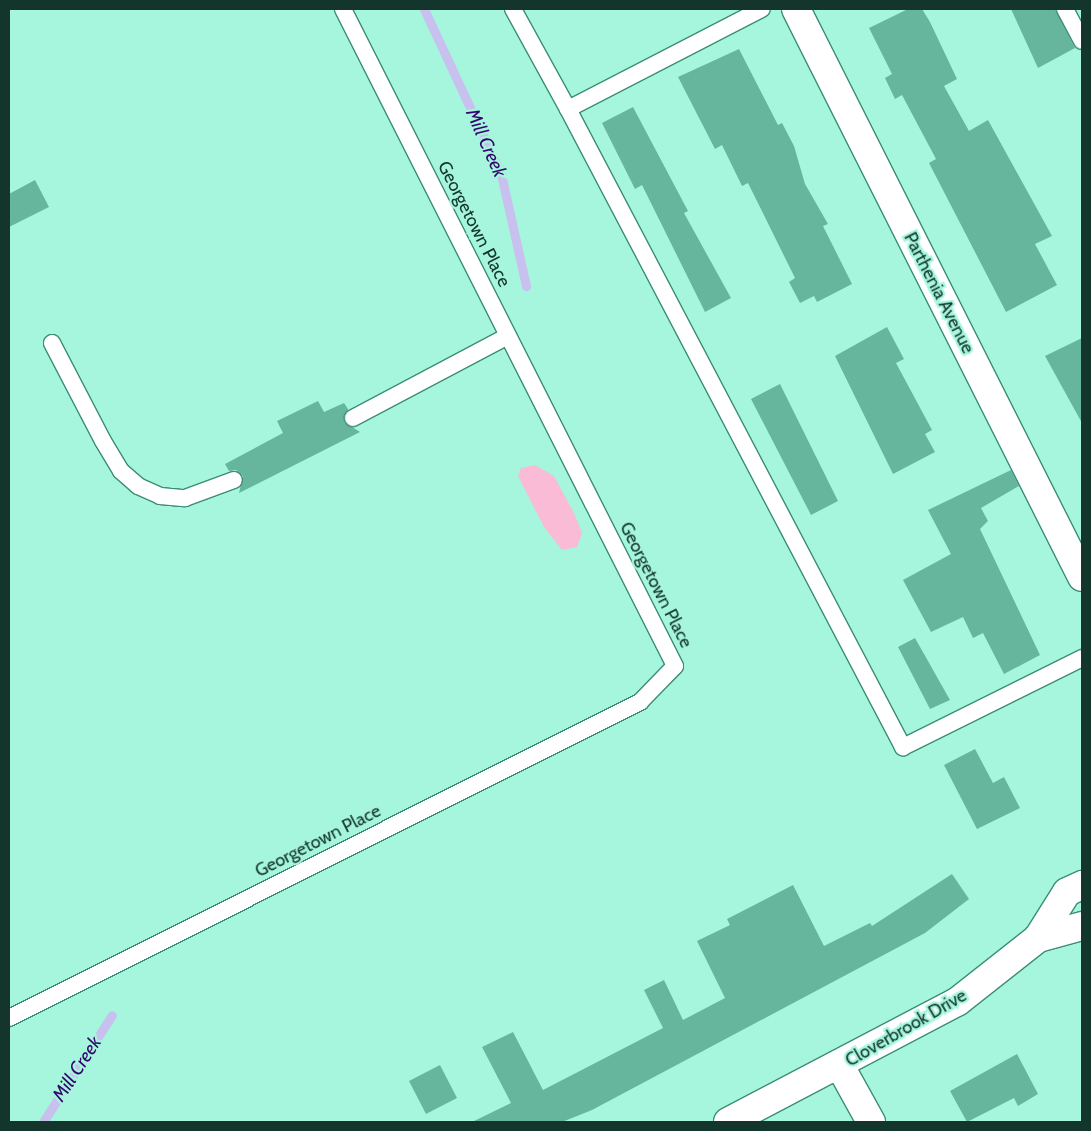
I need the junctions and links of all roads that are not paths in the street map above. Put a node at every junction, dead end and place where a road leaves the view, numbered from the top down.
1 (342, 9) edge
2 (513, 9) edge
3 (762, 9) edge
4 (1065, 9) edge
5 (802, 10) edge
6 (1082, 41) edge
7 (568, 108) junction
8 (508, 336) junction
9 (52, 343) dead end
10 (353, 418) dead end
11 (234, 480) dead end
12 (1082, 576) edge
13 (1082, 658) edge
14 (1082, 885) edge
15 (1082, 926) edge
16 (1038, 938) junction
17 (9, 1018) edge
18 (840, 1066) junction
19 (728, 1122) edge
20 (871, 1122) edge

1 - 8 lane, Georgetown Place
2 - 7 lane
3 - 7 lane
4 - 6 lane
5 - 12 street, Parthenia Avenue
7 - 13 lane
8 - 10 lane
8 - 17 lane, Georgetown Place
9 - 11 lane
14 - 16 street, Cloverbrook Drive
15 - 16 street
16 - 18 street, Cloverbrook Drive
18 - 19 street, Cloverbrook Drive
18 - 20 street

